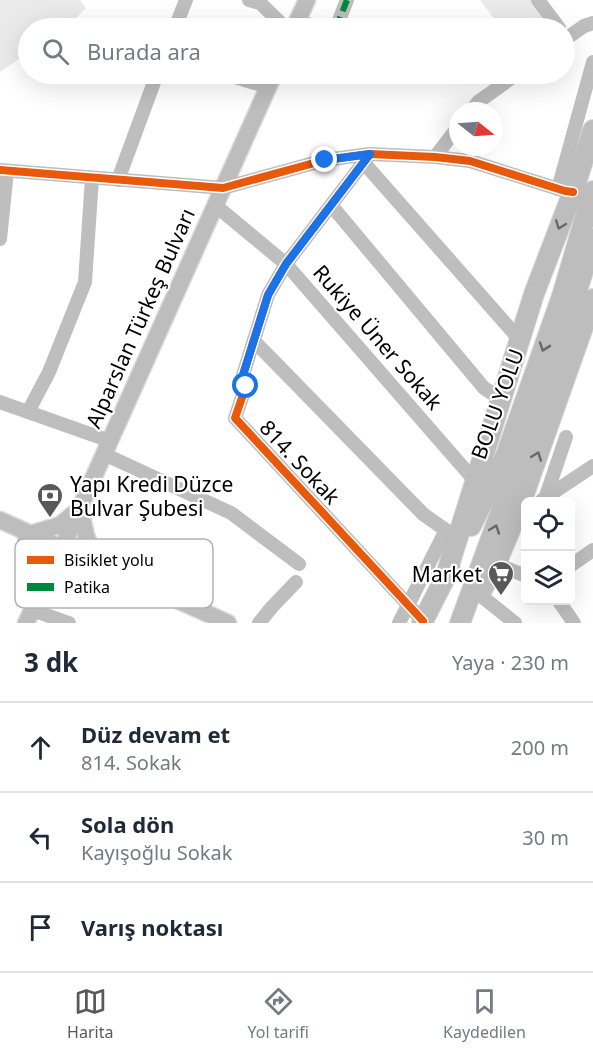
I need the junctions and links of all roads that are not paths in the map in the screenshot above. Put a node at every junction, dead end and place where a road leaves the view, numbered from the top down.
1 (186, 0) edge
2 (307, 0) edge
3 (347, 0) edge
4 (538, 0) edge
5 (259, 1) edge
6 (179, 18) edge
7 (282, 18) edge
8 (297, 18) edge
9 (340, 18) edge
10 (551, 18) edge
11 (593, 23) edge
12 (575, 30) edge
13 (593, 62) edge
14 (153, 84) edge
15 (269, 84) edge
16 (503, 84) edge
17 (478, 102) edge
18 (593, 130) edge
19 (449, 139) edge
20 (435, 157) junction
21 (367, 158) junction
22 (4, 171) edge
23 (92, 178) junction
24 (118, 180) junction
25 (223, 188) junction
26 (565, 191) junction
27 (593, 191) edge
28 (216, 205) junction
29 (331, 205) junction
30 (0, 239) edge
31 (593, 239) edge
32 (286, 264) junction
33 (593, 299) edge
34 (520, 340) junction
35 (586, 340) edge
36 (254, 341) junction
37 (501, 399) junction
38 (0, 402) edge
39 (28, 412) junction
40 (566, 437) dead end
41 (107, 448) junction
42 (593, 466) edge
43 (475, 481) junction
44 (527, 497) edge
45 (544, 497) edge
46 (547, 497) edge
47 (80, 508) junction
48 (521, 512) edge
49 (0, 520) edge
50 (0, 527) edge
51 (452, 534) junction
52 (28, 536) junction
53 (30, 539) edge
54 (35, 539) edge
55 (66, 539) edge
56 (87, 539) edge
57 (593, 550) edge
58 (575, 563) edge
59 (299, 564) dead end
60 (496, 564) junction
61 (521, 574) edge
62 (445, 578) junction
63 (296, 582) dead end
64 (480, 595) junction
65 (408, 605) junction
66 (561, 605) edge
67 (183, 608) edge
68 (29, 616) edge
69 (211, 621) edge
70 (422, 622) edge
71 (69, 623) edge
72 (228, 623) edge
73 (259, 623) edge
74 (399, 623) edge
75 (460, 623) edge
76 (515, 623) edge
77 (574, 623) edge

1 - 6 street
2 - 8 main road
3 - 9 street
4 - 10 street
5 - 7 street
11 - 12 street
13 - 26 street
14 - 24 street
15 - 25 main road, Alparslan Türkeş Bulvarı
16 - 17 street
18 - 26 highway
19 - 20 street
20 - 21 street
20 - 26 street
21 - 25 street
21 - 29 street, 814. Sokak
21 - 34 street
22 - 23 street
22 - 30 street
23 - 24 street
23 - 39 street
24 - 25 street
25 - 28 main road, Alparslan Türkeş Bulvarı
26 -> 34 highway
27 -> 62 highway, BOLU YOLU
28 - 32 street, Rukiye Üner Sokak
28 - 41 main road, Alparslan Türkeş Bulvarı
29 - 32 street, 814. Sokak
29 - 37 street
75 -> 31 highway
32 - 36 street, 814. Sokak
32 - 43 street, Rukiye Üner Sokak
33 - 35 highway
34 - 37 highway
44 -> 35 highway
36 - 51 street
36 - 65 street, 814. Sokak
37 - 43 highway
38 - 39 street
39 - 41 street
40 - 45 street
41 - 47 main road, Alparslan Türkeş Bulvarı
41 - 59 street
42 - 46 street
43 - 51 highway
47 - 52 main road
47 - 55 main road, Alparslan Türkeş Bulvarı
47 - 56 main road
48 - 60 highway
49 - 52 main road
50 - 52 main road
51 - 62 highway
51 - 65 street
52 - 53 main road
52 - 54 main road
57 - 58 street
60 - 61 street
60 - 64 highway
62 - 70 highway, BOLU YOLU
63 - 73 street
64 - 75 highway
64 - 76 street
65 - 70 street, 814. Sokak
65 - 74 street
66 - 77 street
67 - 69 main road
68 - 71 street
69 - 72 main road

